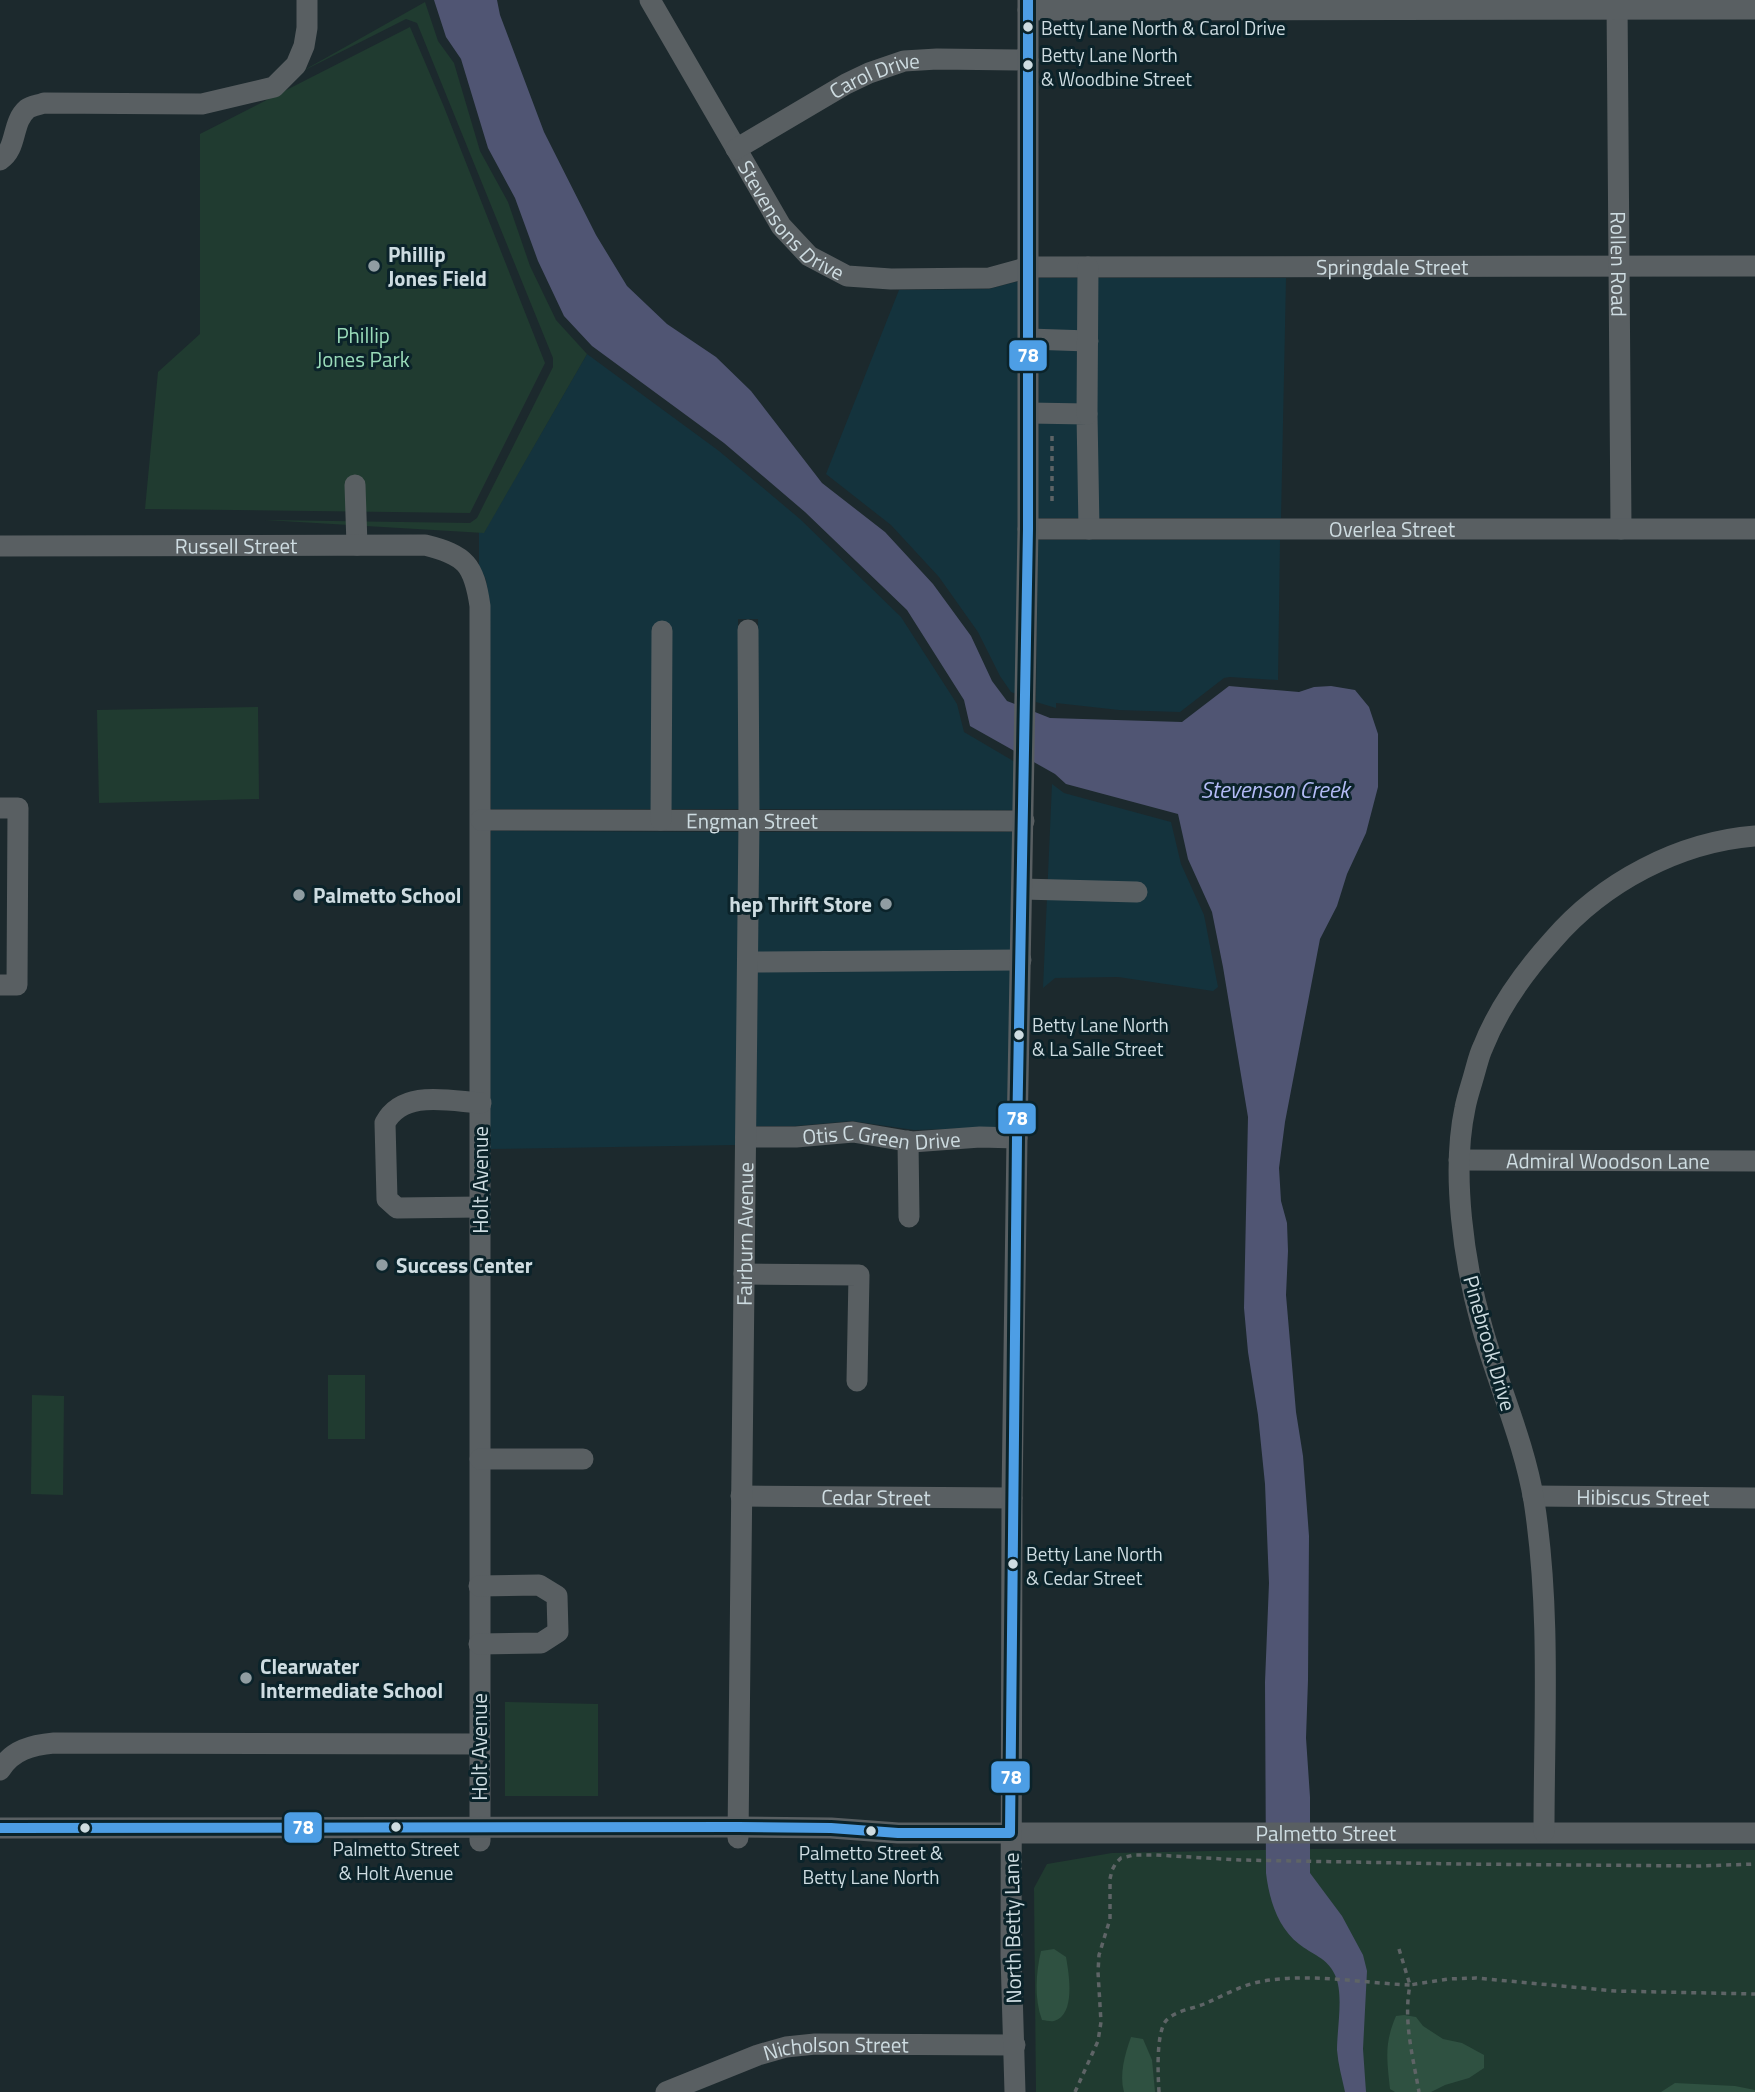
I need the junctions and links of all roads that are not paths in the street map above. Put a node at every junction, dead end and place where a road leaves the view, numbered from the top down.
1 (307, 0) edge
2 (650, 0) edge
3 (1028, 5) edge
4 (1617, 5) edge
5 (1755, 9) edge
6 (1028, 60) junction
7 (736, 149) junction
8 (0, 160) edge
9 (1619, 266) junction
10 (1755, 266) edge
11 (1029, 267) junction
12 (1088, 267) junction
13 (1029, 339) junction
14 (1088, 341) junction
15 (1029, 413) junction
16 (1087, 414) junction
17 (355, 485) dead end
18 (1028, 529) junction
19 (1089, 529) junction
20 (1621, 529) junction
21 (1755, 529) edge
22 (357, 545) junction
23 (0, 546) edge
24 (466, 563) joint
25 (748, 630) dead end
26 (662, 631) dead end
27 (0, 808) edge
28 (481, 820) junction
29 (661, 820) junction
30 (749, 820) junction
31 (1024, 821) junction
32 (1755, 836) edge
33 (1022, 889) junction
34 (1137, 892) dead end
35 (1021, 960) junction
36 (748, 962) junction
37 (0, 985) edge
38 (481, 1103) junction
39 (746, 1137) junction
40 (1017, 1138) junction
41 (908, 1141) junction
42 (1459, 1160) junction
43 (1755, 1161) edge
44 (480, 1207) junction
45 (909, 1217) dead end
46 (744, 1274) junction
47 (857, 1381) dead end
48 (480, 1459) junction
49 (583, 1460) dead end
50 (741, 1496) junction
51 (1533, 1496) junction
52 (1012, 1498) junction
53 (1755, 1498) edge
54 (480, 1586) junction
55 (480, 1644) junction
56 (479, 1744) junction
57 (0, 1770) edge
58 (0, 1828) edge
59 (1544, 1832) junction
60 (1010, 1833) junction
61 (1755, 1833) edge
62 (480, 1834) junction
63 (738, 1834) junction
64 (0, 1840) edge
65 (1015, 2045) junction
66 (666, 2092) edge
67 (1015, 2092) edge

1 - 8 street
2 - 7 street, Stevensons Drive
3 - 4 street
3 - 6 street, North Betty Lane
4 - 5 street
4 - 9 street, Rollen Road
6 - 7 street, Carol Drive
6 - 11 street, North Betty Lane
7 - 11 street, Stevensons Drive
9 - 10 street, Springdale Street
9 - 12 street, Springdale Street
9 - 20 street, Rollen Road
11 - 12 street, Springdale Street
11 - 13 street, North Betty Lane
12 - 14 street
13 - 14 street
13 - 15 street, North Betty Lane
14 - 16 street
15 - 16 street
15 - 18 street, North Betty Lane
16 - 19 street
17 - 22 street
18 - 19 street, Overlea Street
18 - 31 street, North Betty Lane
19 - 20 street, Overlea Street
20 - 21 street, Overlea Street
22 - 23 street, Russell Street
22 - 24 street, Russell Street
24 - 28 street, Holt Avenue
25 - 30 street, Fairburn Avenue
26 - 29 street
27 - 37 street
28 - 29 street, Engman Street
28 - 38 street, Holt Avenue
29 - 30 street, Engman Street
30 - 31 street, Engman Street
30 - 36 street, Fairburn Avenue
31 - 33 street, North Betty Lane
32 - 42 street, Pinebrook Drive
33 - 34 street
33 - 35 street, North Betty Lane
35 - 36 street
35 - 40 street, North Betty Lane
36 - 39 street, Fairburn Avenue
38 - 44 street, Holt Avenue
38 - 44 street
39 - 41 street, Otis C Green Drive
39 - 46 street, Fairburn Avenue
40 - 41 street, Otis C Green Drive
40 - 52 street, North Betty Lane
41 - 45 street
42 - 43 street, Admiral Woodson Lane
42 - 51 street, Pinebrook Drive
44 - 48 street, Holt Avenue
46 - 47 street
46 - 50 street, Fairburn Avenue
48 - 49 street
48 - 54 street, Holt Avenue
50 - 52 street, Cedar Street
50 - 63 street, Fairburn Avenue
51 - 53 street, Hibiscus Street
51 - 59 street, Pinebrook Drive
52 - 60 street, North Betty Lane
54 - 55 street, Holt Avenue
54 - 55 street
55 - 56 street, Holt Avenue
56 - 57 street
56 - 62 street, Holt Avenue
58 - 62 street, Palmetto Street
59 - 60 street, Palmetto Street
59 - 61 street, Palmetto Street
60 - 63 street, Palmetto Street
60 - 65 street, North Betty Lane
62 - 63 street, Palmetto Street
62 - 64 street, Palmetto Street
65 - 66 street, Nicholson Street
65 - 67 street, North Betty Lane

